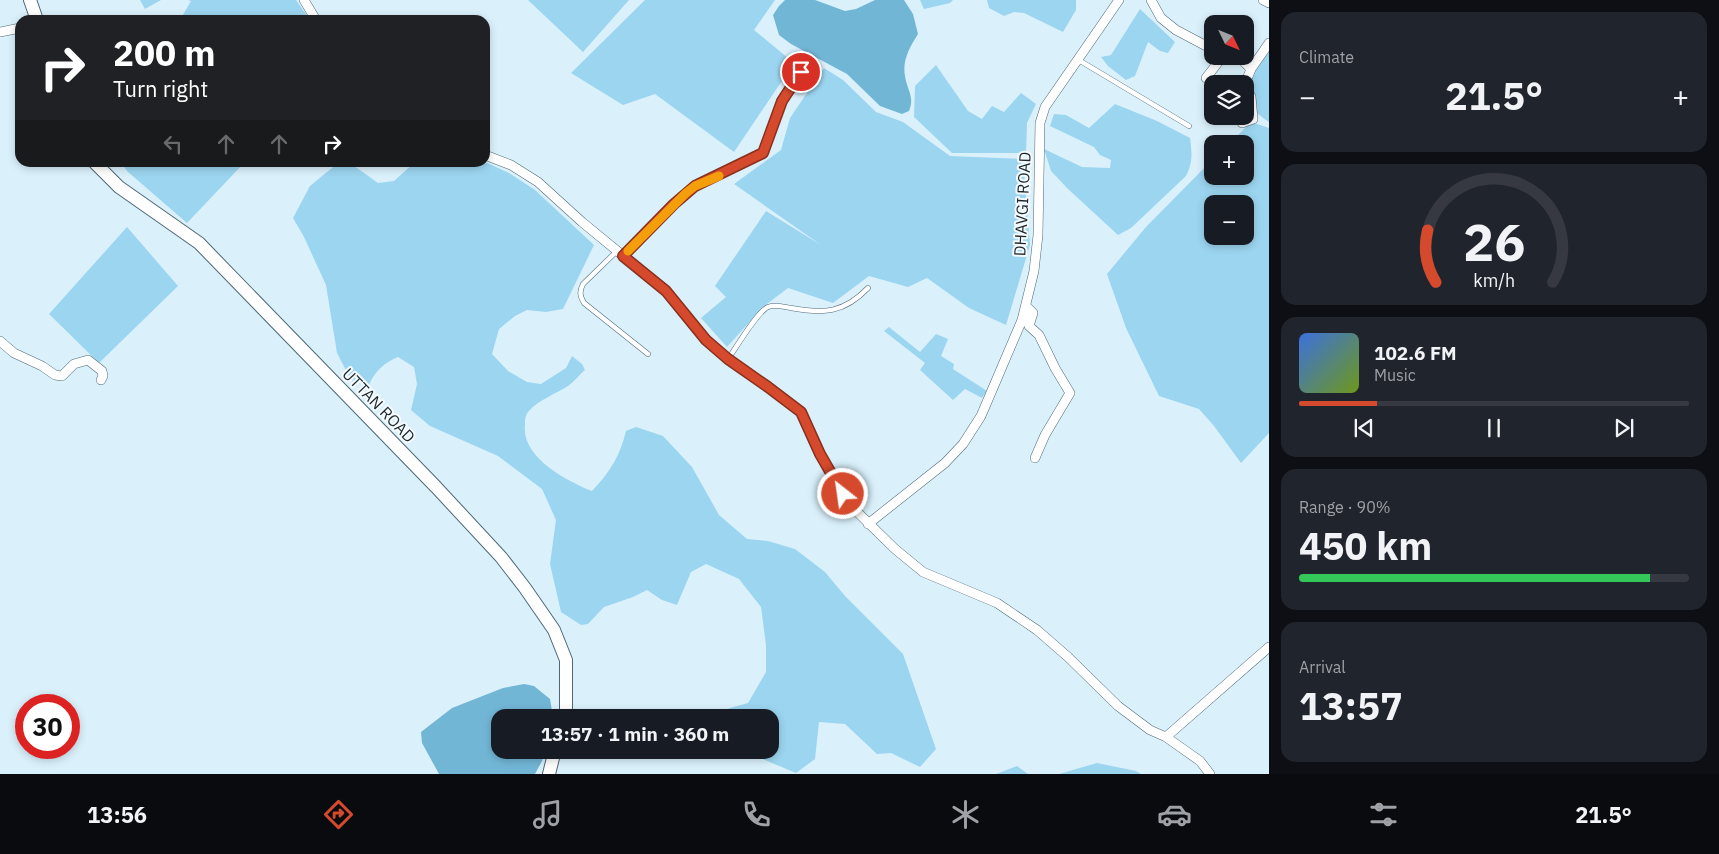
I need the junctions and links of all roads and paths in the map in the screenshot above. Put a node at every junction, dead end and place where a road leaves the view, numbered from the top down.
1 (30, 0) edge
2 (304, 0) edge
3 (1119, 0) edge
4 (1151, 0) edge
5 (1263, 0) edge
6 (1269, 3) edge
7 (35, 15) edge
8 (313, 15) edge
9 (15, 29) edge
10 (0, 32) edge
11 (1269, 43) edge
12 (1204, 45) edge
13 (1078, 60) junction
14 (808, 63) dead end
15 (1217, 65) edge
16 (1247, 65) edge
17 (1251, 69) junction
18 (1208, 75) edge
19 (1249, 75) edge
20 (1189, 126) dead end
21 (490, 157) edge
22 (99, 167) edge
23 (620, 254) junction
24 (868, 288) dead end
25 (1026, 306) junction
26 (0, 340) edge
27 (648, 354) dead end
28 (728, 359) junction
29 (101, 380) dead end
30 (1035, 458) dead end
31 (868, 524) junction
32 (1269, 647) edge
33 (566, 709) edge
34 (1166, 737) junction
35 (553, 759) edge
36 (549, 774) edge
37 (1210, 774) edge

1 - 7 main road
2 - 8 street
3 - 13 street, DHAVGI ROAD
4 - 12 street
5 - 6 street
9 - 10 street
11 - 17 street
13 - 20 lane
13 - 25 street, DHAVGI ROAD
14 - 23 lane
15 - 18 street
16 - 17 street
17 - 19 street
21 - 23 street
22 - 33 main road, UTTAN ROAD
23 - 27 lane
23 - 28 street
24 - 28 lane
25 - 30 street
25 - 31 street, DHAVGI ROAD
26 - 29 street
28 - 31 street
31 - 34 street
32 - 34 street
34 - 37 street
35 - 36 main road

